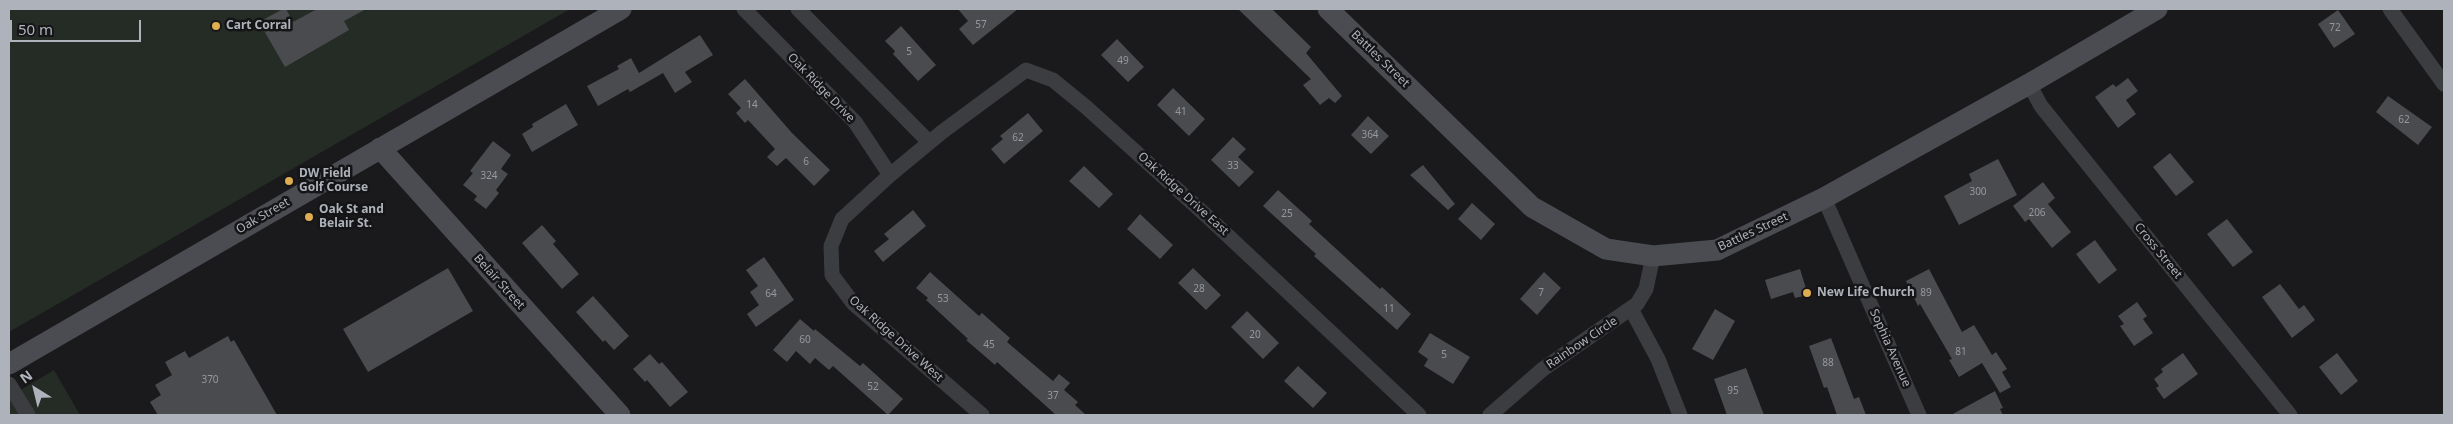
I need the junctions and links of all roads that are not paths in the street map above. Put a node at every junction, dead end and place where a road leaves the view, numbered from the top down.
1 (621, 9) edge
2 (744, 9) edge
3 (798, 9) edge
4 (1328, 9) edge
5 (2157, 9) edge
6 (2390, 9) edge
7 (2029, 84) junction
8 (2444, 84) edge
9 (929, 142) junction
10 (380, 148) junction
11 (890, 175) junction
12 (1824, 198) junction
13 (1653, 256) junction
14 (1631, 309) junction
15 (9, 364) edge
16 (9, 384) edge
17 (28, 415) edge
18 (620, 415) edge
19 (982, 415) edge
20 (1419, 415) edge
21 (1490, 415) edge
22 (1680, 415) edge
23 (1919, 415) edge
24 (2290, 415) edge

1 - 10 main road, Oak Street
2 - 11 street, Oak Ridge Drive
3 - 9 street
4 - 13 main road, Battles Street
5 - 7 main road, Battles Street
6 - 8 street
7 - 12 main road, Battles Street
7 - 24 street, Cross Street
9 - 11 street, Oak Ridge Drive West
9 - 20 street, Oak Ridge Drive East
10 - 15 main road, Oak Street
10 - 18 main road, Belair Street
11 - 19 street, Oak Ridge Drive West
12 - 13 main road, Battles Street
12 - 23 street, Sophia Avenue
13 - 14 street, Rainbow Circle
14 - 21 street, Rainbow Circle
14 - 22 street
16 - 17 street

